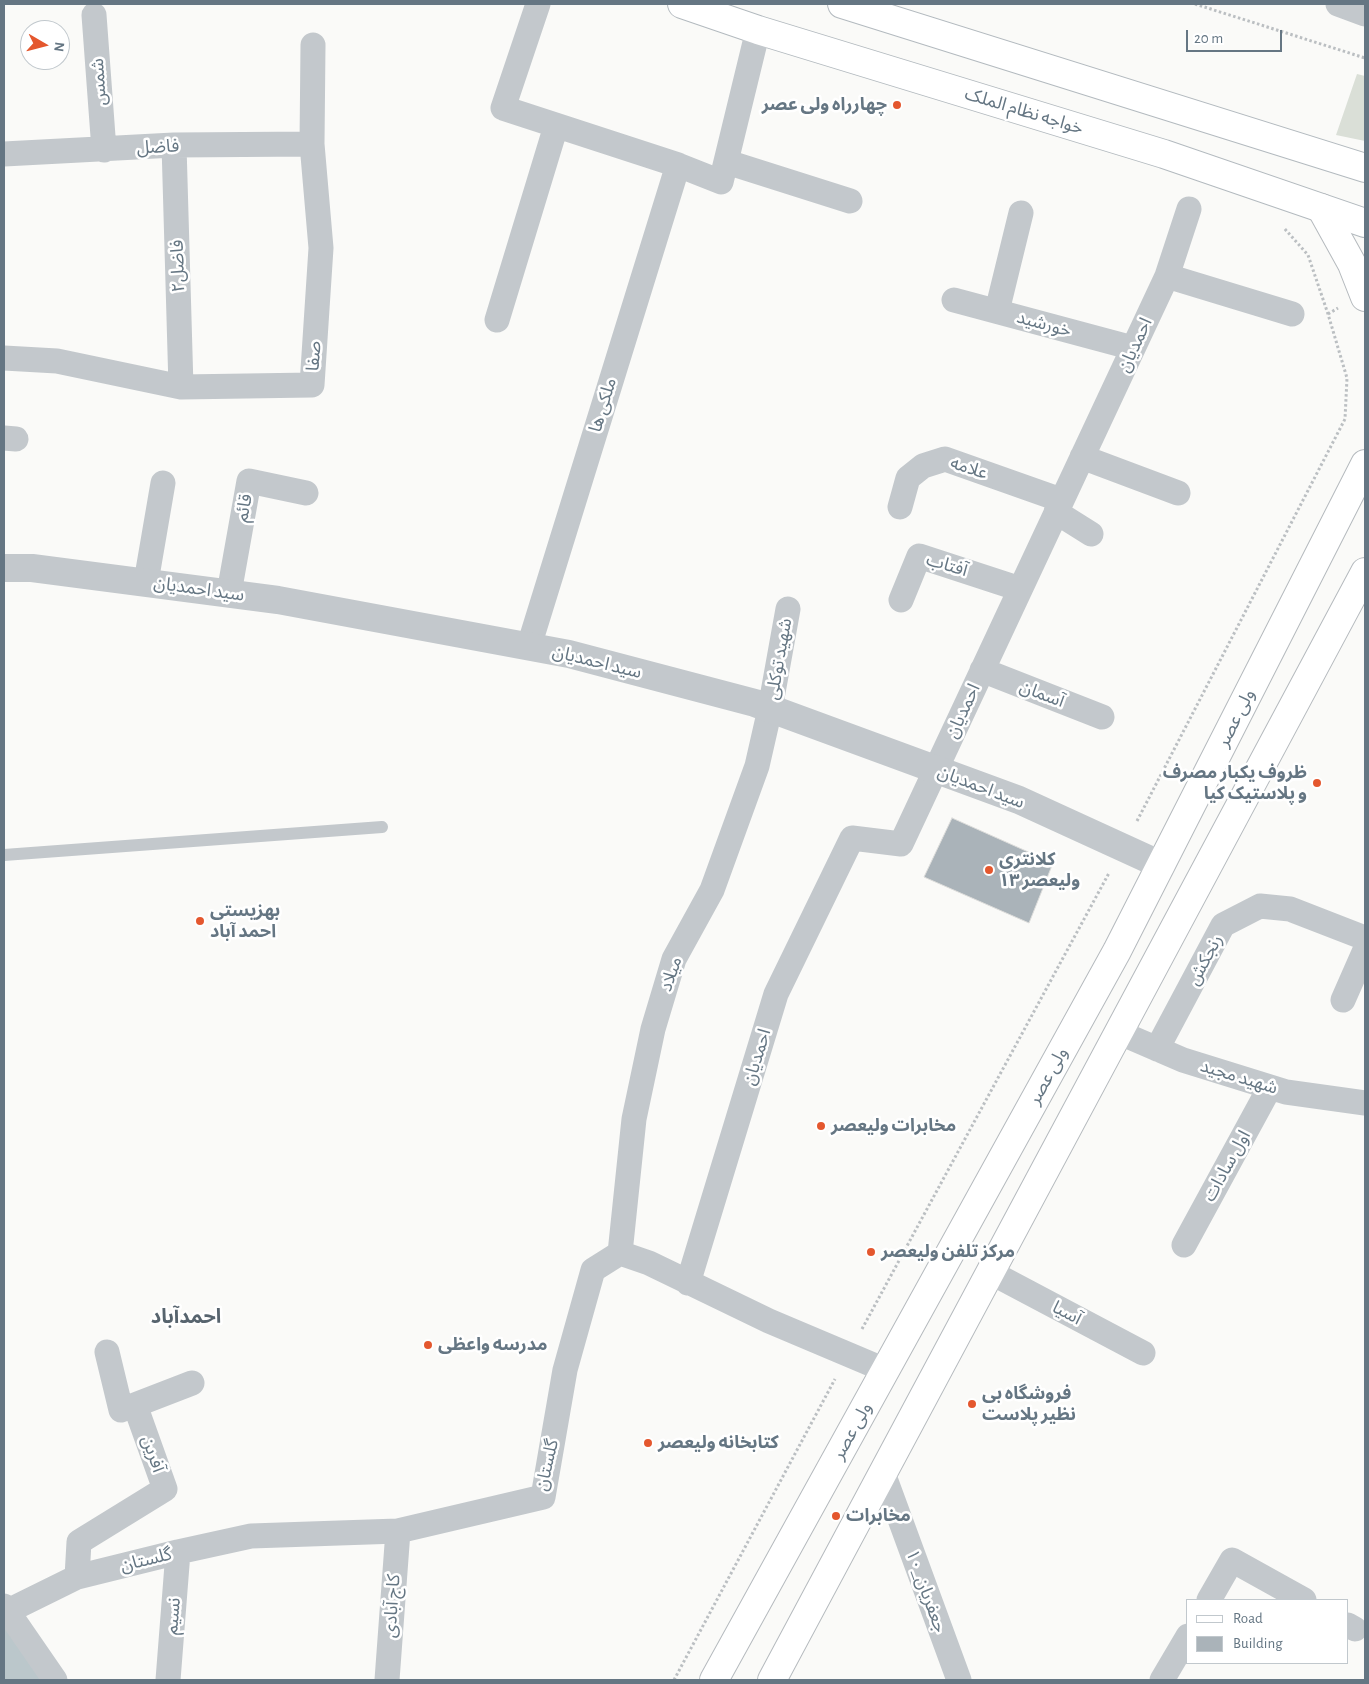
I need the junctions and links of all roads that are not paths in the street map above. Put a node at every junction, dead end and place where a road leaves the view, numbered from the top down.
1 (538, 4) edge
2 (682, 4) edge
3 (847, 5) edge
4 (94, 15) dead end
5 (758, 30) junction
6 (314, 45) dead end
7 (556, 126) junction
8 (312, 144) junction
9 (174, 145) junction
10 (104, 150) junction
11 (4, 154) edge
12 (727, 162) junction
13 (678, 165) junction
14 (1365, 168) edge
15 (850, 201) dead end
16 (1321, 208) junction
17 (1189, 209) dead end
18 (1021, 213) dead end
19 (1365, 223) edge
20 (1167, 276) junction
21 (1365, 297) edge
22 (954, 300) dead end
23 (997, 311) junction
24 (1292, 314) dead end
25 (497, 320) dead end
26 (1133, 348) junction
27 (4, 358) edge
28 (181, 387) junction
29 (1082, 457) junction
30 (1365, 464) edge
31 (163, 483) dead end
32 (306, 493) dead end
33 (1178, 493) dead end
34 (1059, 506) junction
35 (900, 507) dead end
36 (1091, 534) dead end
37 (4, 568) edge
38 (1365, 572) edge
39 (146, 582) junction
40 (1020, 589) junction
41 (229, 593) junction
42 (901, 600) dead end
43 (788, 609) dead end
44 (529, 646) junction
45 (982, 670) junction
46 (770, 709) junction
47 (1102, 717) dead end
48 (936, 770) junction
49 (382, 827) dead end
50 (4, 855) edge
51 (1161, 865) junction
52 (1365, 938) edge
53 (1365, 950) edge
54 (1343, 1000) dead end
55 (1118, 1032) junction
56 (1157, 1049) junction
57 (1270, 1087) junction
58 (1365, 1103) edge
59 (1184, 1245) dead end
60 (620, 1253) junction
61 (990, 1272) junction
62 (688, 1283) junction
63 (107, 1352) dead end
64 (1143, 1353) dead end
65 (885, 1370) junction
66 (192, 1383) dead end
67 (135, 1405) junction
68 (883, 1474) junction
69 (398, 1531) junction
70 (178, 1552) junction
71 (77, 1577) junction
72 (1210, 1599) edge
73 (1302, 1599) edge
74 (5, 1610) edge
75 (1186, 1639) edge
76 (55, 1680) edge
77 (168, 1680) edge
78 (387, 1680) edge
79 (714, 1680) edge
80 (772, 1680) edge
81 (959, 1680) edge
82 (1162, 1680) edge

1 - 7 street
2 - 5 main road, خواجه نظام الملک
3 - 14 main road
4 - 10 street, شمس
5 - 12 street
5 - 16 main road, خواجه نظام الملک
6 - 8 street, صفا
7 - 13 street
7 - 25 street
8 - 9 street, فاضل
8 - 28 street, صفا
9 - 10 street, فاضل
9 - 28 street, فاضل۲
10 - 11 street, فاضل
12 - 13 street
12 - 15 street
13 - 44 street, ملکی ها
16 - 19 main road, خواجه نظام الملک
16 - 21 main road
17 - 20 street, احمدیان
18 - 23 street
20 - 24 street
20 - 26 street, احمدیان
22 - 23 street, خورشید
23 - 26 street, خورشید
26 - 29 street, احمدیان
27 - 28 street, صفا
29 - 33 street
29 - 34 street, احمدیان
30 - 51 main road, ولی عصر
31 - 39 street
32 - 41 street, قائم
34 - 35 street, علامه
34 - 36 street, علامه
34 - 40 street, احمدیان
37 - 39 street, سید احمدیان
38 - 55 main road
39 - 41 street, سید احمدیان
40 - 42 street, آفتاب
40 - 45 street, احمدیان
41 - 44 street, سید احمدیان
43 - 46 street, شهید توکلی
44 - 46 street, سید احمدیان
45 - 47 street, آسمان
45 - 48 street, احمدیان
46 - 48 street, سید احمدیان
46 - 60 street, میلاد
48 - 51 street, سید احمدیان
48 - 62 street, احمدیان
49 - 50 lane
51 - 65 main road, ولی عصر
52 - 56 street, رنجکش
53 - 54 street
55 - 56 street, شهید مجید
55 - 61 main road
56 - 57 street, شهید مجید
57 - 58 street, شهید مجید
57 - 59 street, اول سادات
60 - 62 street
60 - 69 street, گلستان
61 - 64 street, آسیا
61 - 68 main road
62 - 65 street
63 - 67 street
65 - 79 main road, ولی عصر
66 - 67 street
67 - 71 street, آفرین
68 - 80 main road
68 - 81 street, ۱۰_جعفریان
69 - 70 street, گلستان
69 - 78 street, کاج آبادی
70 - 71 street, گلستان
70 - 77 street, نسیم
71 - 74 street, گلستان
72 - 73 street
74 - 76 street
75 - 82 street

